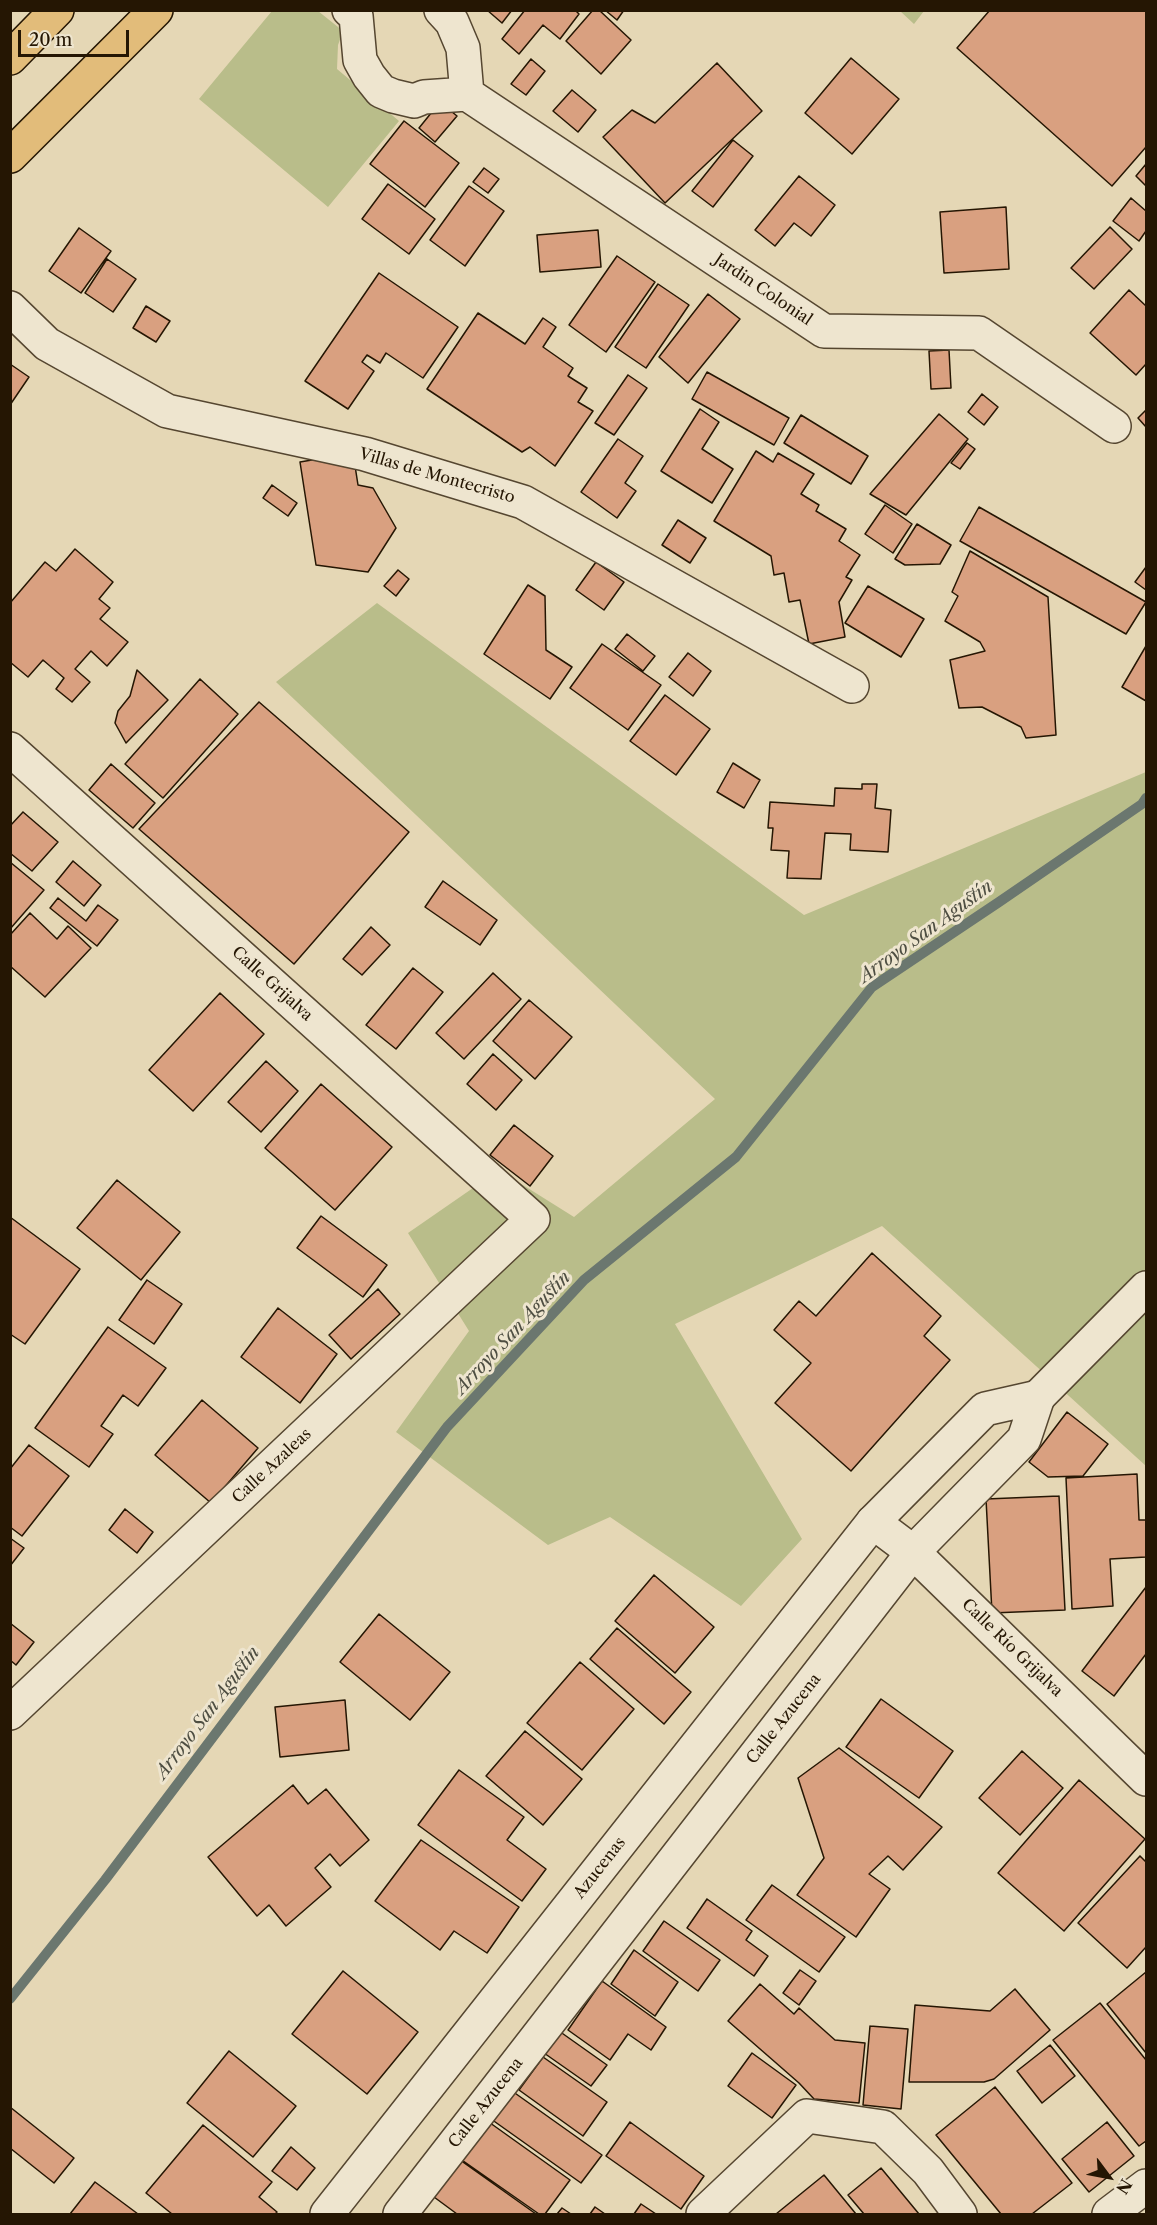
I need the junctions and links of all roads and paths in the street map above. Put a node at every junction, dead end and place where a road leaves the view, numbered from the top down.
1 (57, 10) edge
2 (156, 10) edge
3 (441, 10) edge
4 (358, 12) edge
5 (10, 58) edge
6 (467, 94) junction
7 (10, 156) edge
8 (10, 308) edge
9 (1114, 426) dead end
10 (852, 686) dead end
11 (10, 749) edge
12 (533, 1220) joint
13 (1146, 1288) edge
14 (1038, 1397) junction
15 (873, 1522) junction
16 (913, 1552) junction
17 (10, 1713) edge
18 (1146, 1779) edge
19 (1146, 2186) edge
20 (327, 2214) edge
21 (400, 2214) edge
22 (703, 2214) edge
23 (960, 2214) edge
24 (1109, 2214) edge

1 - 5 main road
2 - 7 main road
3 - 6 street
4 - 6 street
6 - 9 street, Jardin Colonial
8 - 10 street, Villas de Montecristo
11 - 12 street, Calle Grijalva
12 - 17 street, Calle Azaleas
13 - 14 street
14 - 15 street
14 - 16 street, Calle Azucena
15 - 16 street, Calle Río Grijalva
15 - 20 street, Azucenas
16 - 18 street, Calle Río Grijalva
16 - 21 street, Calle Azucena
19 - 24 street
22 - 23 street

